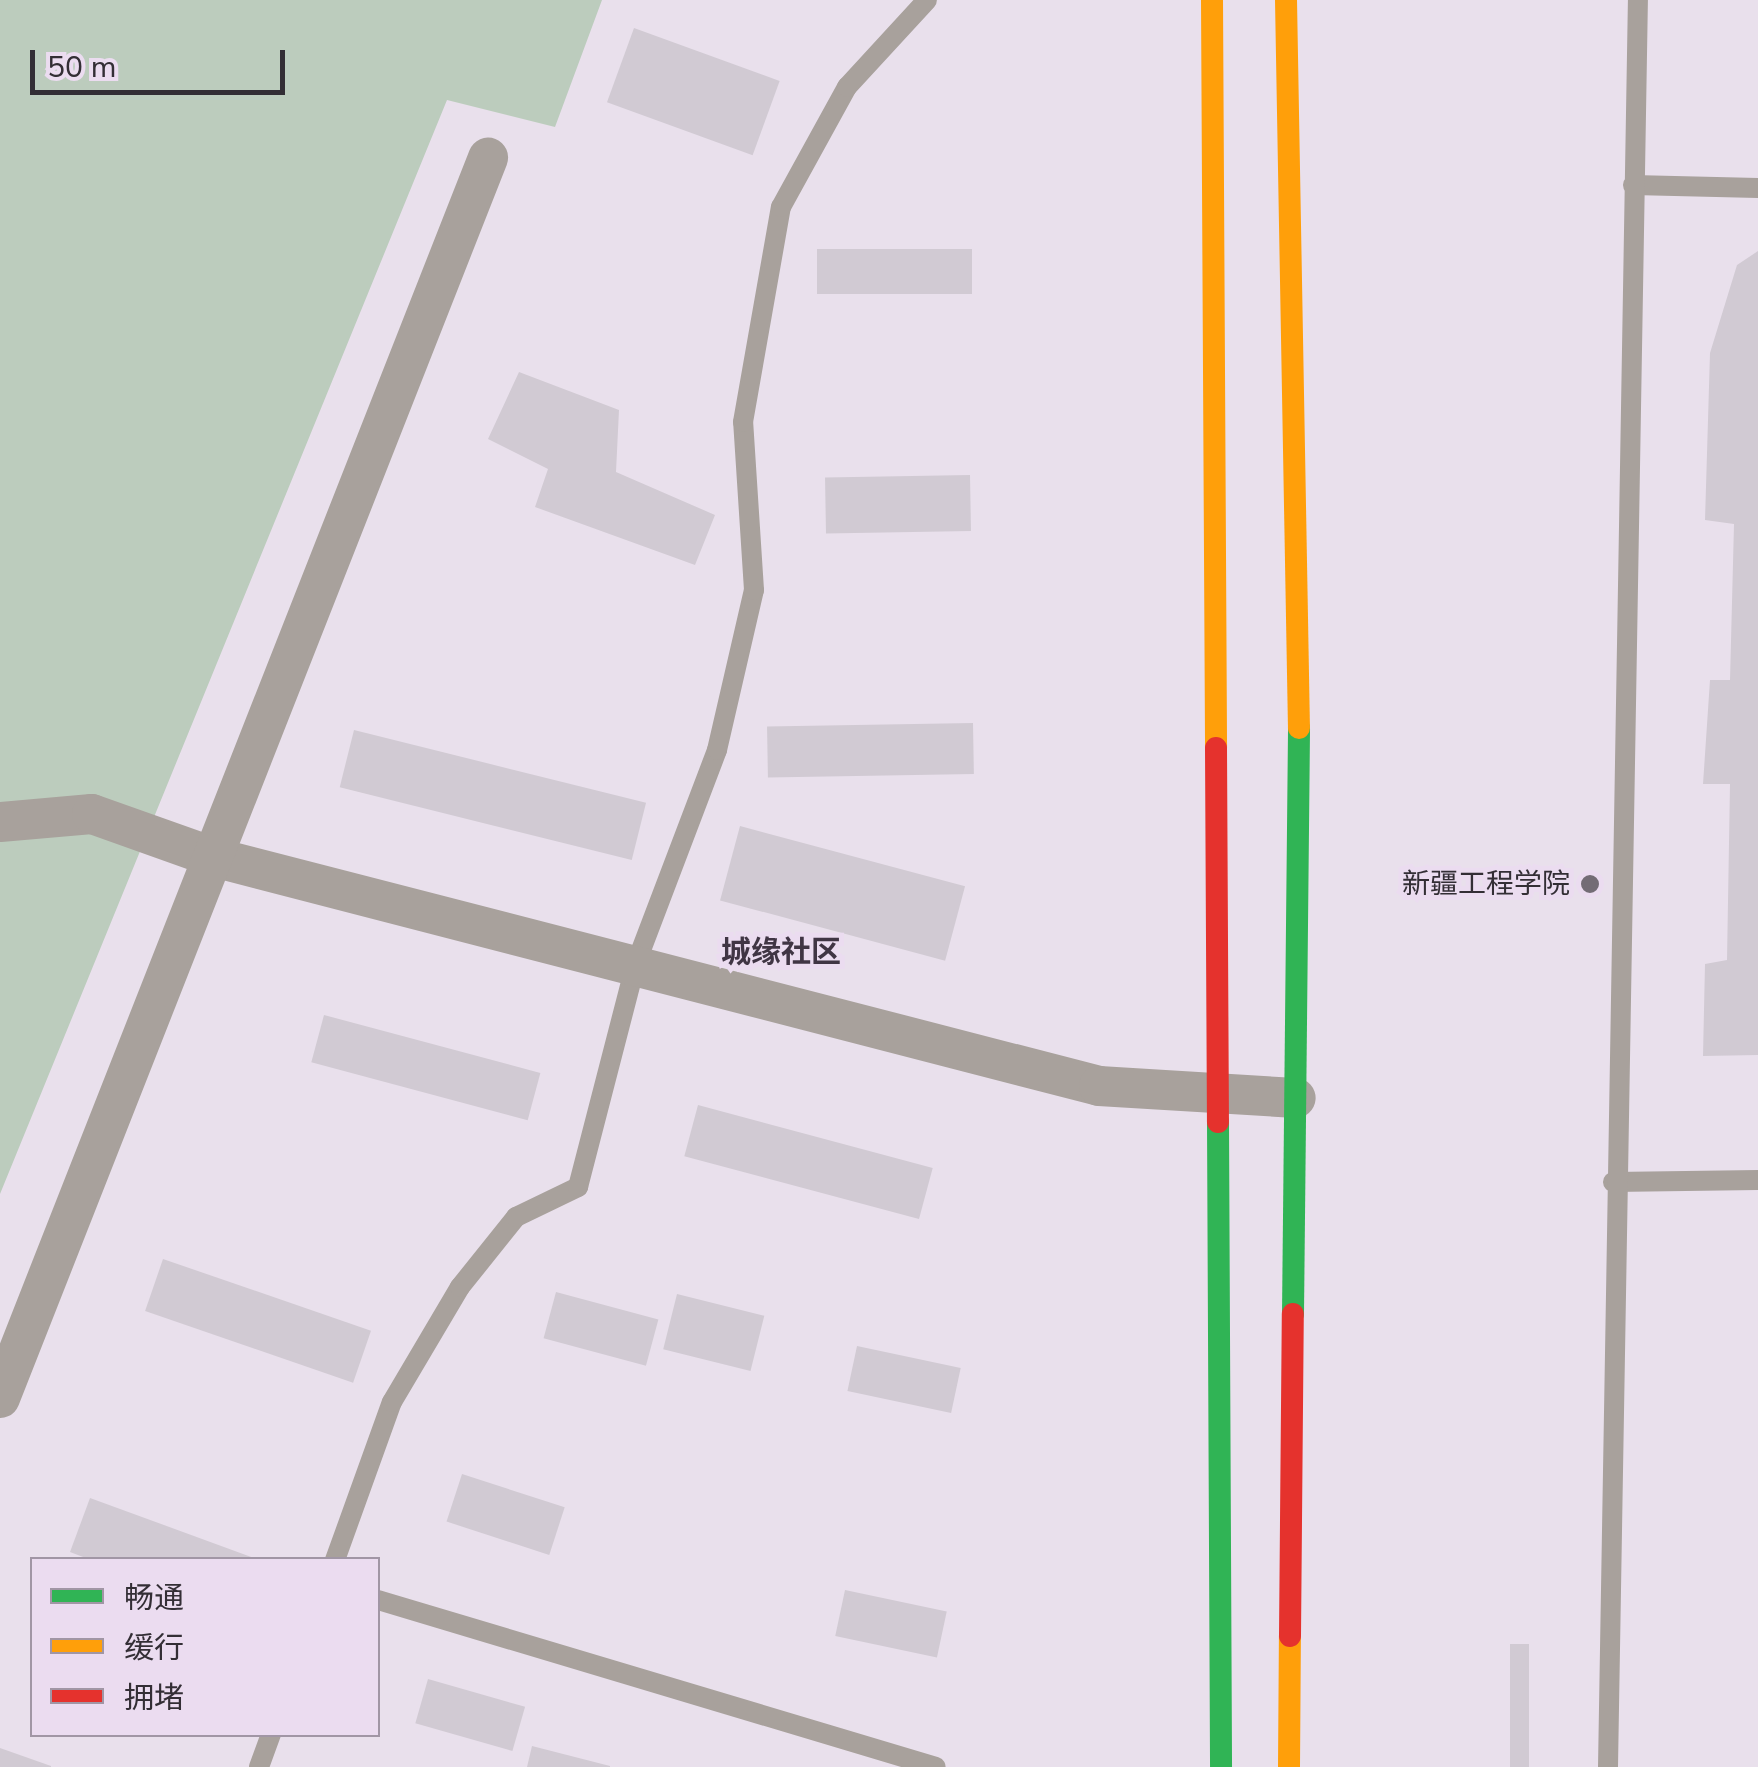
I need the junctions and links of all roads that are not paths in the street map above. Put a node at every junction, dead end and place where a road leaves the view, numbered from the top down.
1 (926, 0) edge
2 (1212, 0) edge
3 (1286, 0) edge
4 (1638, 0) edge
5 (488, 158) dead end
6 (1633, 185) junction
7 (1758, 188) edge
8 (0, 822) edge
9 (213, 857) junction
10 (634, 966) junction
11 (1220, 1093) junction
12 (1296, 1098) junction
13 (1758, 1180) edge
14 (1612, 1182) junction
15 (0, 1398) edge
16 (336, 1557) edge
17 (380, 1601) edge
18 (270, 1737) edge
19 (259, 1767) edge
20 (936, 1767) edge
21 (1221, 1767) edge
22 (1288, 1767) edge
23 (1608, 1767) edge

1 - 10 lane
2 - 11 main road
3 - 12 main road
4 - 6 lane
5 - 9 street
6 - 7 lane
6 - 14 lane
8 - 9 street
9 - 10 street
9 - 15 street
10 - 11 street
10 - 16 lane
11 - 12 street
11 - 21 main road
12 - 22 main road
13 - 14 lane
14 - 23 lane
17 - 20 lane
18 - 19 lane

